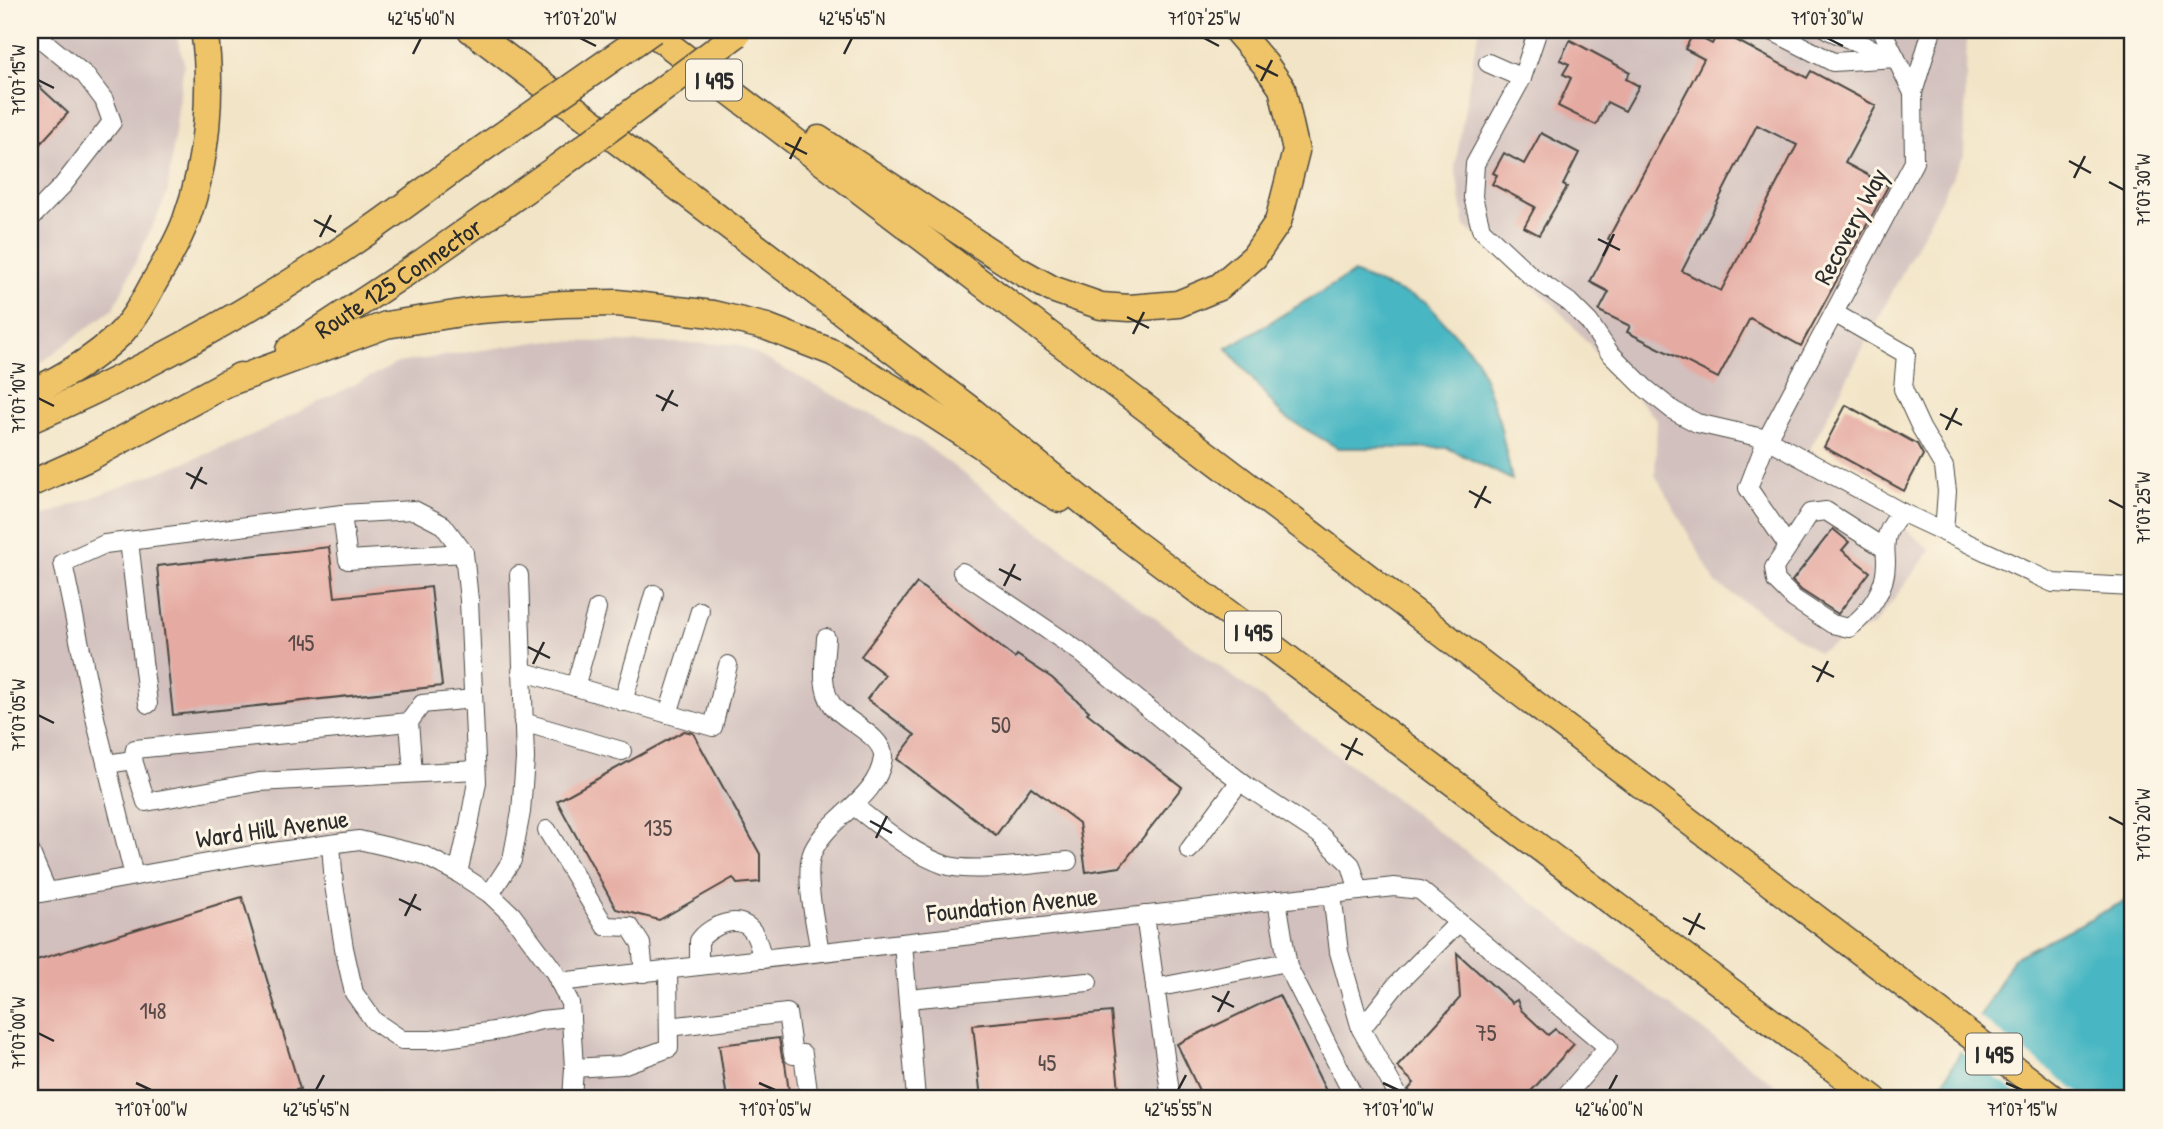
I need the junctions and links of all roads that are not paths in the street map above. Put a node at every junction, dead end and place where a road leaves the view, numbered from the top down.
1 (30, 30) edge
2 (204, 30) edge
3 (471, 30) edge
4 (651, 30) edge
5 (1236, 30) edge
6 (1538, 30) edge
7 (1770, 30) edge
8 (1828, 30) edge
9 (1882, 30) edge
10 (1932, 30) edge
11 (740, 32) edge
12 (1896, 58) junction
13 (1488, 63) dead end
14 (1522, 78) junction
15 (730, 92) junction
16 (1913, 93) junction
17 (30, 219) edge
18 (1834, 313) junction
19 (225, 384) junction
20 (30, 393) edge
21 (30, 420) edge
22 (1767, 439) junction
23 (30, 484) edge
24 (1901, 512) junction
25 (342, 514) junction
26 (1944, 532) junction
27 (1128, 538) junction
28 (129, 541) junction
29 (1788, 546) junction
30 (1884, 548) junction
31 (464, 554) junction
32 (962, 572) dead end
33 (519, 575) dead end
34 (2133, 587) edge
35 (654, 594) dead end
36 (597, 608) dead end
37 (700, 611) dead end
38 (826, 638) dead end
39 (728, 665) dead end
40 (521, 671) junction
41 (575, 687) junction
42 (473, 699) junction
43 (623, 702) junction
44 (148, 704) dead end
45 (668, 715) junction
46 (409, 722) junction
47 (523, 722) junction
48 (622, 751) dead end
49 (133, 760) junction
50 (107, 764) junction
51 (476, 770) junction
52 (413, 773) junction
53 (1240, 781) junction
54 (854, 806) junction
55 (547, 830) dead end
56 (331, 844) junction
57 (1189, 850) dead end
58 (30, 851) edge
59 (1069, 861) dead end
60 (458, 873) junction
61 (134, 876) junction
62 (1359, 891) junction
63 (38, 893) edge
64 (490, 894) junction
65 (1332, 894) junction
66 (1277, 900) junction
67 (1145, 915) junction
68 (1459, 922) junction
69 (903, 943) junction
70 (820, 952) junction
71 (763, 959) junction
72 (1287, 962) junction
73 (699, 966) junction
74 (668, 970) junction
75 (644, 972) junction
76 (559, 982) junction
77 (1088, 982) dead end
78 (1155, 988) junction
79 (908, 999) junction
80 (571, 1017) junction
81 (669, 1027) junction
82 (1361, 1029) junction
83 (574, 1068) junction
84 (1871, 1097) edge
85 (572, 1099) edge
86 (808, 1099) edge
87 (916, 1099) edge
88 (1171, 1099) edge
89 (1355, 1099) edge
90 (1400, 1099) edge
91 (1563, 1099) edge
92 (2054, 1099) edge

1 - 17 street
2 - 20 highway
3 - 27 highway, I 495
4 - 15 highway, I 495
4 - 21 highway, Route 125 Connector, bridge
5 - 15 highway
6 - 14 street
7 - 12 street
8 - 12 street
9 - 12 street, Recovery Way
10 - 16 street
11 - 19 highway, Route 125 Connector, bridge
12 - 16 street, Recovery Way
13 - 14 street
14 - 22 street
15 - 92 highway, I 495
16 - 18 street, Recovery Way
18 - 22 street, Recovery Way
18 - 26 street
19 - 23 highway, Route 125 Connector
19 - 27 highway
22 - 24 street
22 - 29 street, Recovery Way
24 - 26 street
24 - 30 street
25 - 28 street
25 - 31 street
25 - 31 street
26 - 34 street
27 - 84 highway, I 495
28 - 44 street
28 - 50 street
29 - 30 street
29 - 30 street
31 - 42 street
32 - 53 street
33 - 40 street
35 - 43 street
36 - 41 street
37 - 45 street
38 - 54 street
39 - 45 street
40 - 41 street
40 - 47 street
41 - 43 street
42 - 46 street
42 - 51 street
43 - 45 street
46 - 49 street
46 - 52 street
47 - 48 street
47 - 64 street
49 - 50 street
49 - 52 street
50 - 61 street
51 - 52 street
51 - 60 street
53 - 57 street
53 - 62 street
54 - 59 street
54 - 70 street
55 - 75 street
56 - 60 street, Ward Hill Avenue
56 - 61 street, Ward Hill Avenue
56 - 80 street
58 - 63 street
60 - 64 street, Ward Hill Avenue
61 - 63 street, Ward Hill Avenue
62 - 65 street, Foundation Avenue
62 - 68 street, Foundation Avenue
64 - 76 street, Ward Hill Avenue
65 - 66 street, Foundation Avenue
65 - 82 street
66 - 67 street, Foundation Avenue
66 - 72 street
67 - 69 street, Foundation Avenue
67 - 78 street
68 - 82 street
68 - 91 street, Foundation Avenue
69 - 70 street, Foundation Avenue
69 - 79 street
70 - 71 street, Foundation Avenue
71 - 73 street, Foundation Avenue
71 - 73 street
72 - 78 street
72 - 89 street
73 - 74 street, Foundation Avenue
74 - 75 street, Foundation Avenue
74 - 81 street
75 - 76 street, Foundation Avenue
76 - 80 street, Ward Hill Avenue
77 - 79 street
78 - 88 street
79 - 87 street
80 - 83 street, Ward Hill Avenue
81 - 83 street
81 - 86 street
82 - 90 street
83 - 85 street, Ward Hill Avenue

